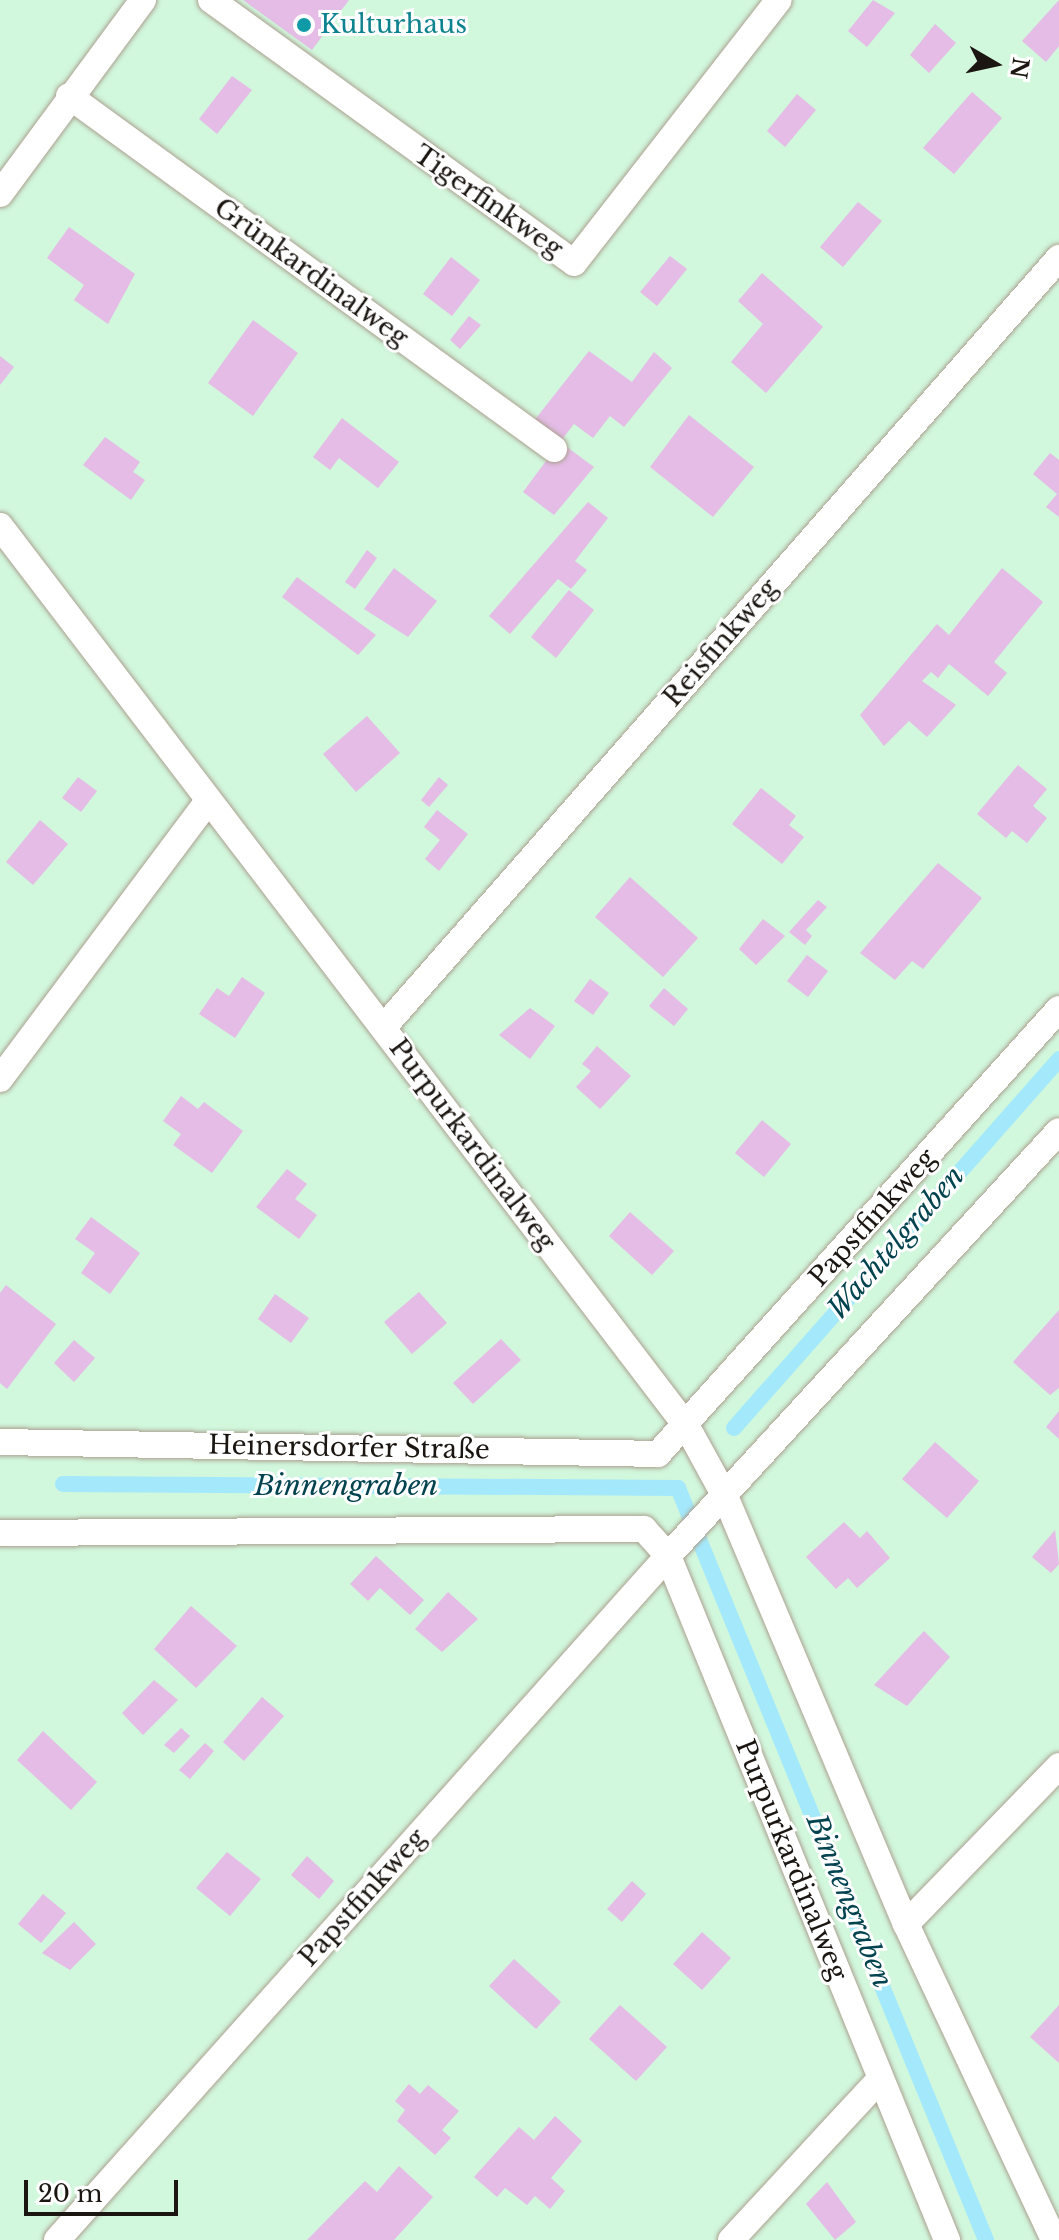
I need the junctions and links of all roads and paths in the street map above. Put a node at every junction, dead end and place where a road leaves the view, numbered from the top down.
1 (143, 0) edge
2 (211, 0) edge
3 (779, 0) edge
4 (69, 96) junction
5 (0, 194) edge
6 (1059, 258) edge
7 (554, 449) dead end
8 (0, 526) edge
9 (208, 801) junction
10 (1059, 1009) edge
11 (383, 1028) junction
12 (0, 1079) edge
13 (1059, 1131) edge
14 (687, 1427) junction
15 (0, 1442) edge
16 (718, 1504) junction
17 (0, 1533) edge
18 (676, 1546) junction
19 (1059, 1766) edge
20 (906, 1924) junction
21 (880, 2079) junction
22 (57, 2240) edge
23 (731, 2240) edge
24 (947, 2240) edge
25 (1054, 2240) edge

1 - 4 lane
2 - 3 lane, Tigerfinkweg
4 - 5 lane
4 - 7 lane, Grünkardinalweg
6 - 11 lane, Reisfinkweg
8 - 9 lane, Purpurkardinalweg
9 - 11 lane, Purpurkardinalweg
9 - 12 lane
10 - 14 lane, Papstfinkweg
11 - 14 lane, Purpurkardinalweg
13 - 16 lane
14 - 15 lane, Heinersdorfer Straße
14 - 16 lane, Purpurkardinalweg
16 - 18 lane
16 - 20 lane, Purpurkardinalweg
17 - 18 lane
18 - 21 lane, Purpurkardinalweg
18 - 22 lane, Papstfinkweg
19 - 20 lane
20 - 25 lane, Purpurkardinalweg
21 - 23 lane
21 - 24 lane, Purpurkardinalweg

